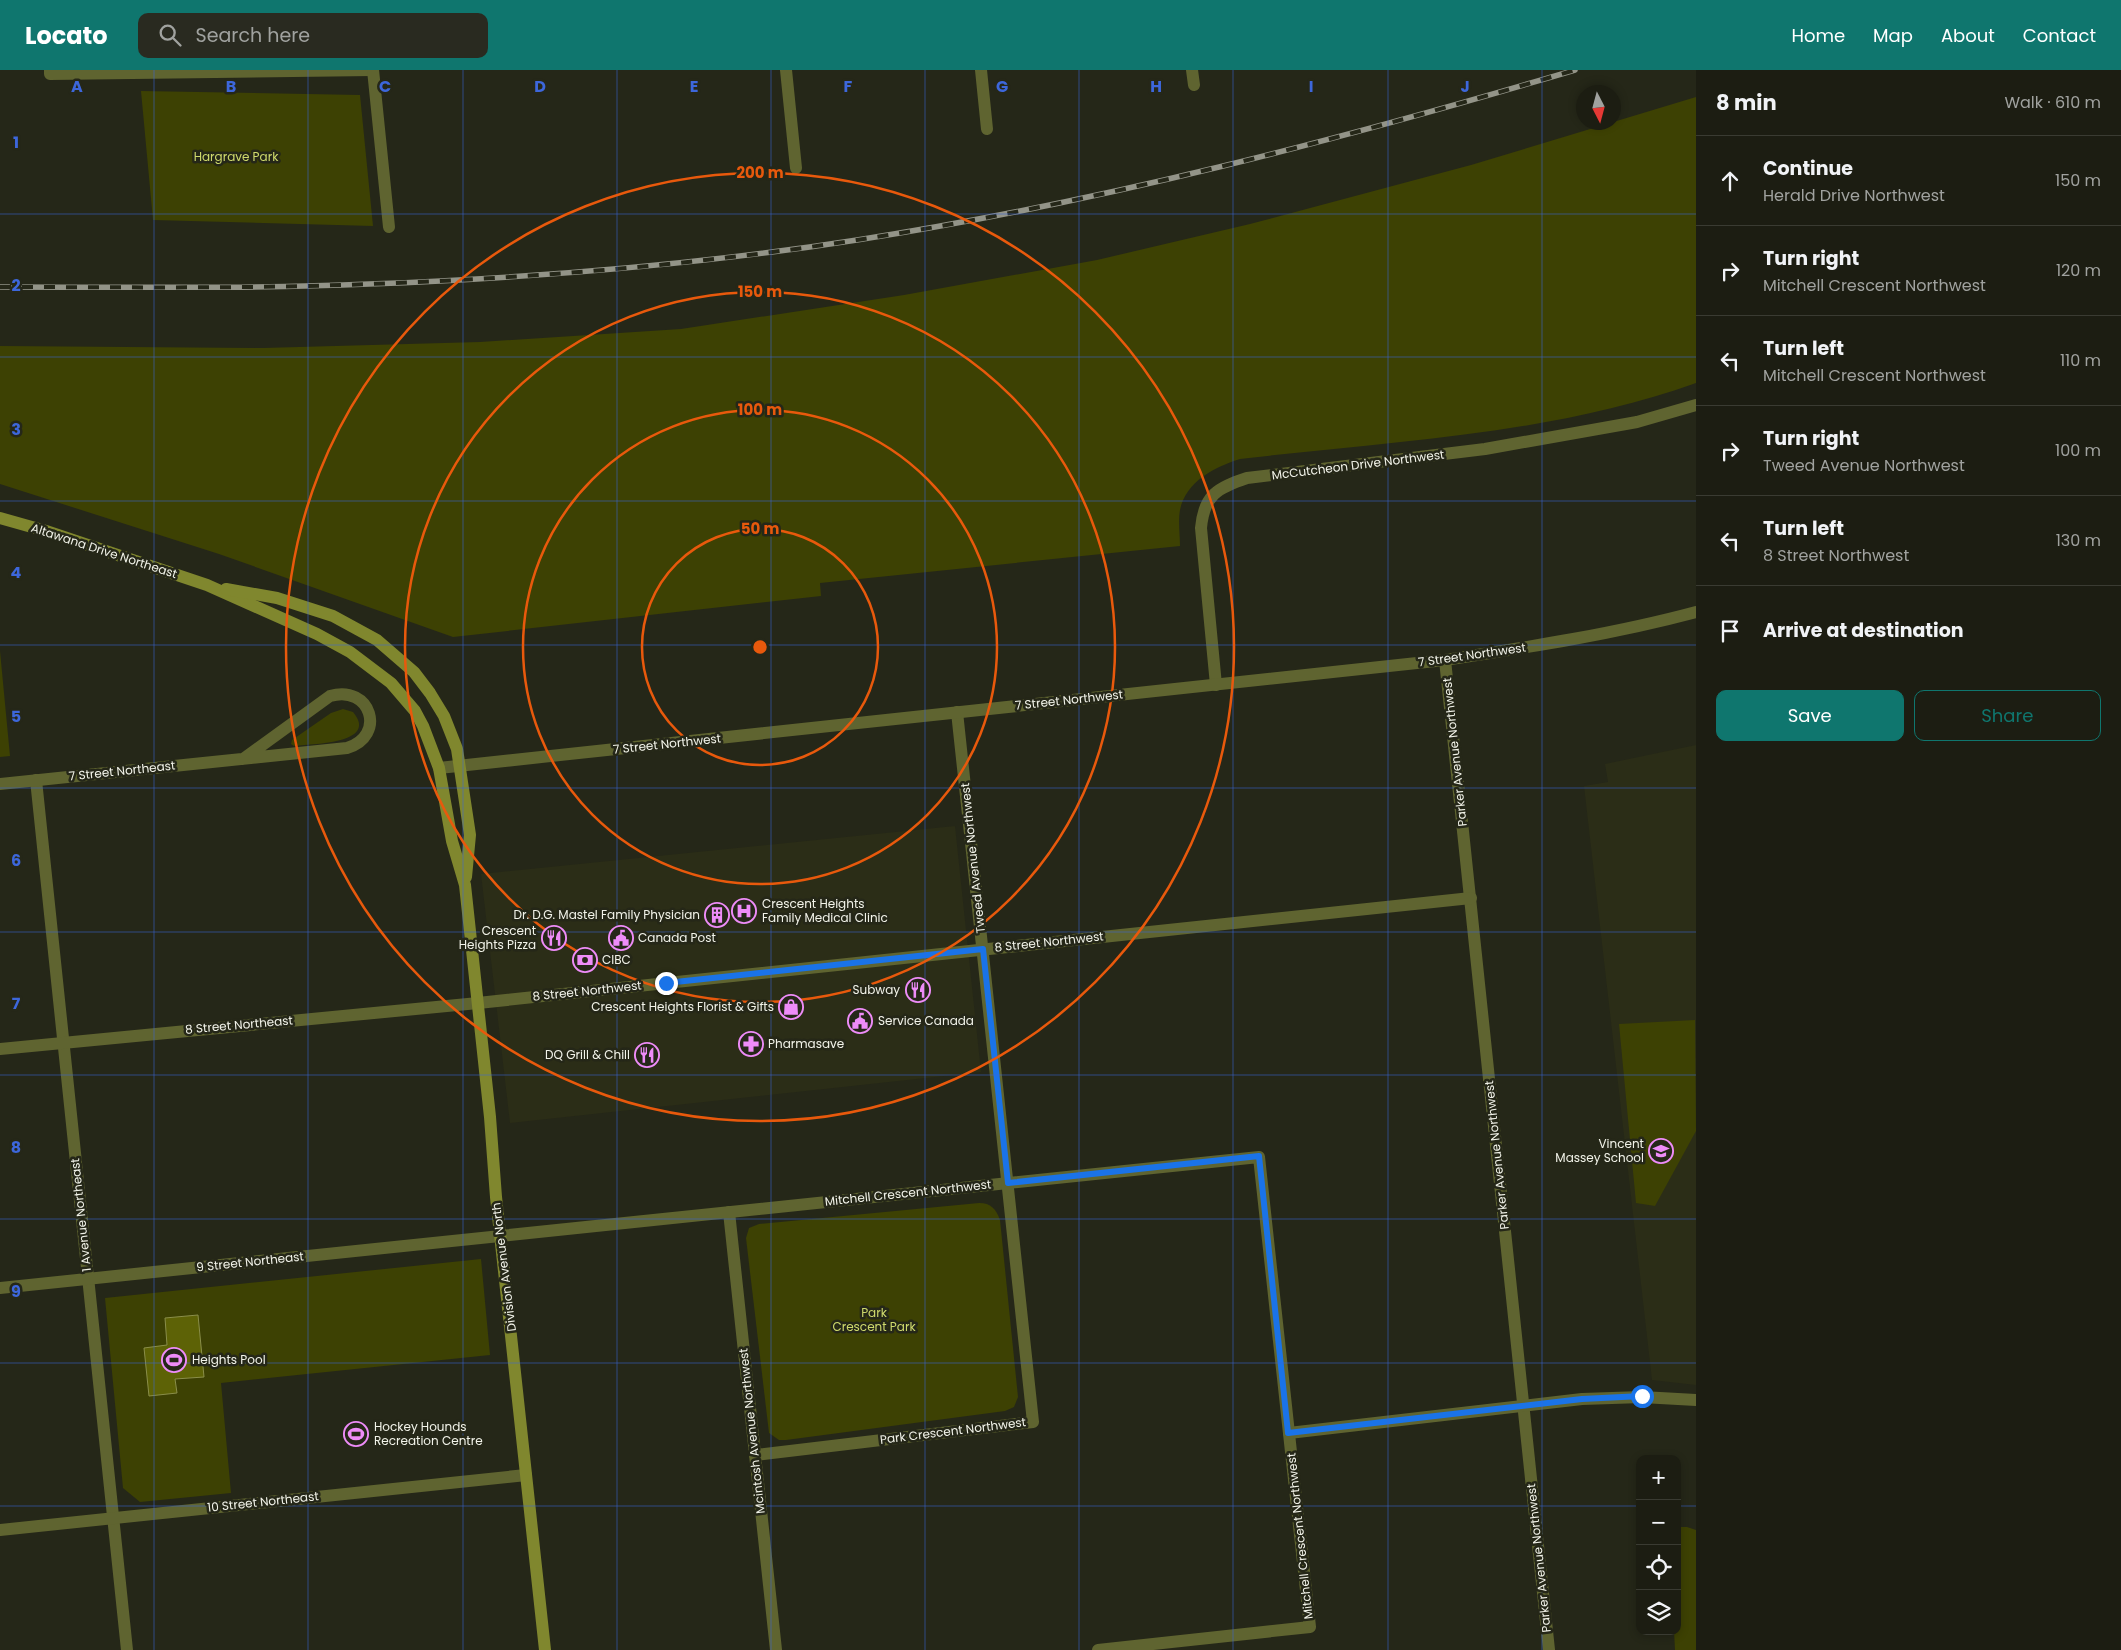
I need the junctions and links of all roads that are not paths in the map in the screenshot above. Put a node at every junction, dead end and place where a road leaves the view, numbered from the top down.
1 (373, 70) edge
2 (786, 70) edge
3 (981, 70) edge
4 (1192, 70) edge
5 (50, 72) edge
6 (1194, 85) dead end
7 (987, 129) dead end
8 (796, 168) dead end
9 (389, 227) dead end
10 (1696, 405) edge
11 (0, 518) edge
12 (207, 585) junction
13 (1696, 612) edge
14 (1445, 660) junction
15 (1216, 685) junction
16 (957, 712) junction
17 (444, 716) joint
18 (423, 726) joint
19 (243, 759) junction
20 (461, 766) junction
21 (439, 768) junction
22 (36, 780) junction
23 (0, 784) edge
24 (465, 885) junction
25 (1471, 898) junction
26 (983, 949) junction
27 (478, 1003) junction
28 (64, 1042) junction
29 (0, 1049) edge
30 (1008, 1183) junction
31 (729, 1212) junction
32 (500, 1236) junction
33 (88, 1279) junction
34 (0, 1288) edge
35 (1696, 1400) edge
36 (1523, 1406) junction
37 (1288, 1433) junction
38 (755, 1455) junction
39 (526, 1475) junction
40 (113, 1518) junction
41 (0, 1530) edge
42 (127, 1650) edge
43 (544, 1650) edge
44 (776, 1650) edge
45 (1098, 1650) edge
46 (1549, 1650) edge

1 - 5 street
1 - 9 street
2 - 8 street
3 - 7 street
4 - 6 street
10 - 15 street, McCutcheon Drive Northwest
11 - 12 main road, Altawana Drive Northeast
12 - 17 main road, Altawana Drive Northeast
12 - 18 main road, Altawana Drive Northeast
13 - 14 street, 7 Street Northwest
14 - 15 street, 7 Street Northwest
14 - 25 street, Parker Avenue Northwest
15 - 16 street, 7 Street Northwest
16 - 20 street, 7 Street Northwest
16 - 26 street, Tweed Avenue Northwest
17 - 20 main road, Division Avenue North
18 - 21 main road, Division Avenue North
19 - 19 street, 7 Street Northeast
19 - 22 street, 7 Street Northeast
20 - 21 street, 7 Street Northwest
20 - 24 main road, Division Avenue North
21 - 24 main road, Division Avenue North
22 - 23 street, 7 Street Northeast
22 - 28 street, 1 Avenue Northeast
24 - 27 main road, Division Avenue North
25 - 26 street, 8 Street Northwest
25 - 36 street, Parker Avenue Northwest
26 - 27 street, 8 Street Northwest
26 - 30 street, Tweed Avenue Northwest
27 - 28 street, 8 Street Northeast
27 - 32 main road, Division Avenue North
28 - 29 street, 8 Street Northeast
28 - 33 street, 1 Avenue Northeast
30 - 31 street, Mitchell Crescent Northwest
30 - 37 street, Mitchell Crescent Northwest
30 - 38 street, Park Crescent Northwest
31 - 32 street, Mitchell Crescent Northwest
31 - 38 street, Mcintosh Avenue Northwest
32 - 33 street, 9 Street Northeast
32 - 39 main road, Division Avenue North
33 - 34 street, 9 Street Northeast
33 - 40 street, 1 Avenue Northeast
35 - 36 street
36 - 37 street
36 - 46 street, Parker Avenue Northwest
37 - 45 street, Mitchell Crescent Northwest
38 - 44 street, Mcintosh Avenue Northwest
39 - 40 street, 10 Street Northeast
39 - 43 main road, Division Avenue North
40 - 41 street, 10 Street Northeast
40 - 42 street, 1 Avenue Northeast

